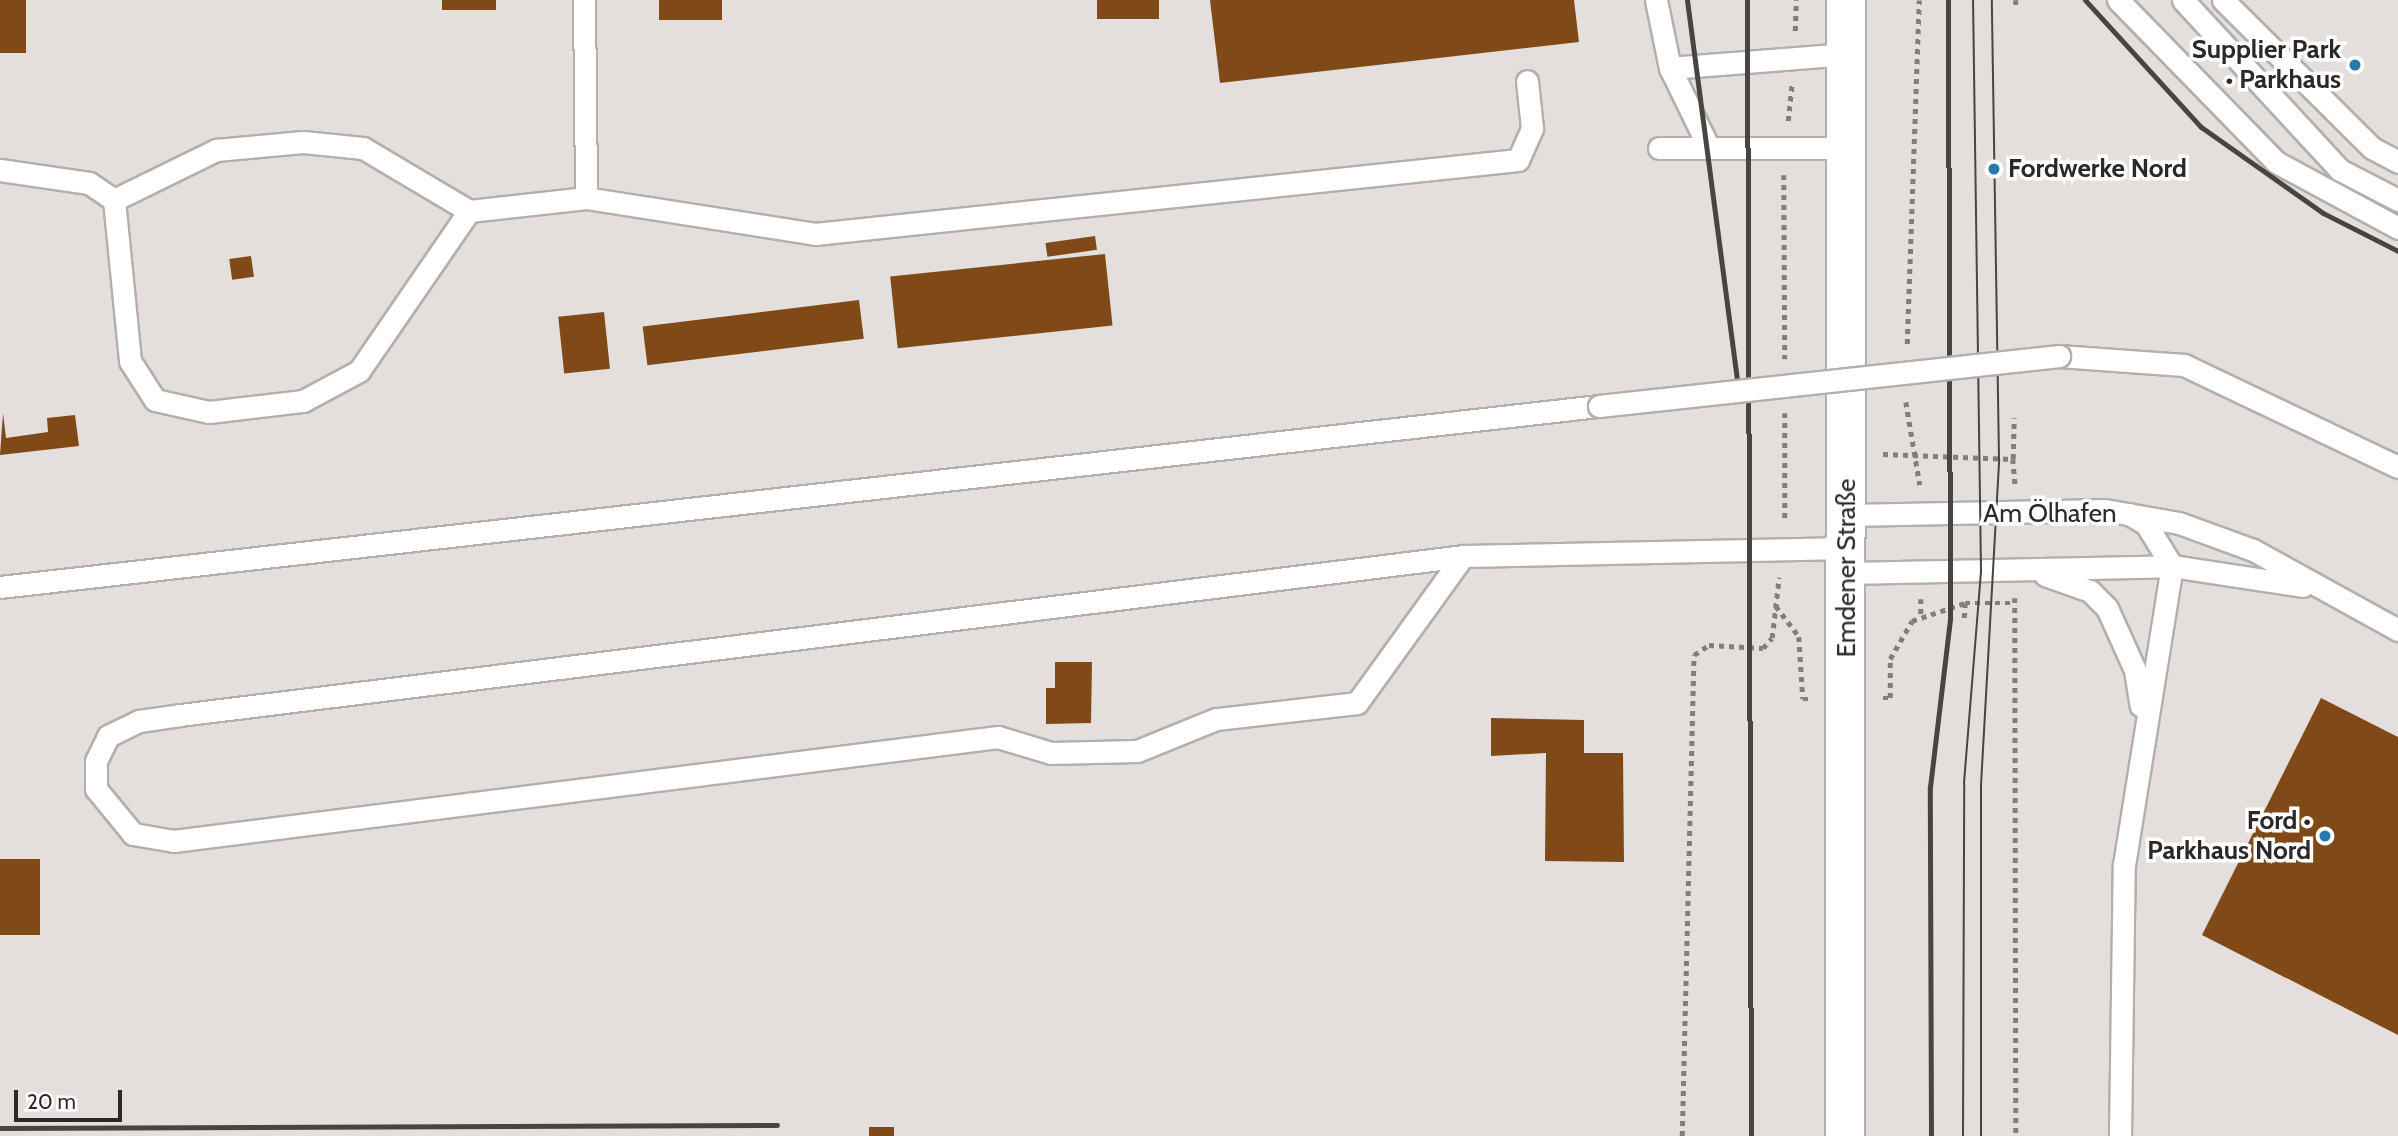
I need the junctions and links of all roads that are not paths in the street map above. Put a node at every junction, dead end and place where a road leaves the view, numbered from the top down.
1 (584, 0) edge
2 (1656, 0) edge
3 (1846, 0) edge
4 (2118, 0) edge
5 (2183, 0) edge
6 (2223, 0) edge
7 (1846, 54) junction
8 (1670, 68) junction
9 (1527, 81) dead end
10 (1659, 148) dead end
11 (1709, 148) junction
12 (1846, 148) junction
13 (2398, 162) edge
14 (0, 170) edge
15 (586, 198) junction
16 (114, 200) junction
17 (2398, 200) edge
18 (469, 211) junction
19 (2398, 229) edge
20 (2398, 467) edge
21 (2129, 514) junction
22 (1848, 546) junction
23 (1463, 556) junction
24 (2172, 566) junction
25 (2016, 569) junction
26 (0, 586) edge
27 (2318, 589) junction
28 (2398, 630) edge
29 (2143, 726) junction
30 (1845, 1136) edge
31 (2120, 1136) edge

1 - 15 lane
2 - 8 lane
3 - 7 street, Emdener Straße
4 - 19 lane
5 - 17 lane
6 - 13 lane
7 - 8 lane
7 - 12 street, Emdener Straße
8 - 11 lane
9 - 15 lane
10 - 11 lane
11 - 12 lane
12 - 22 street, Emdener Straße
14 - 16 lane
15 - 18 lane
16 - 18 lane
16 - 18 lane
20 - 26 lane, bridge
21 - 22 lane, Am Ölhafen
21 - 24 lane
21 - 27 lane, Am Ölhafen
22 - 23 lane
22 - 25 lane, Am Ölhafen
22 - 30 street, Emdener Straße
23 - 23 lane
24 - 25 lane, Am Ölhafen
24 - 27 lane, Am Ölhafen
24 - 29 lane
25 - 29 lane
27 - 28 lane, Am Ölhafen
29 - 31 lane

